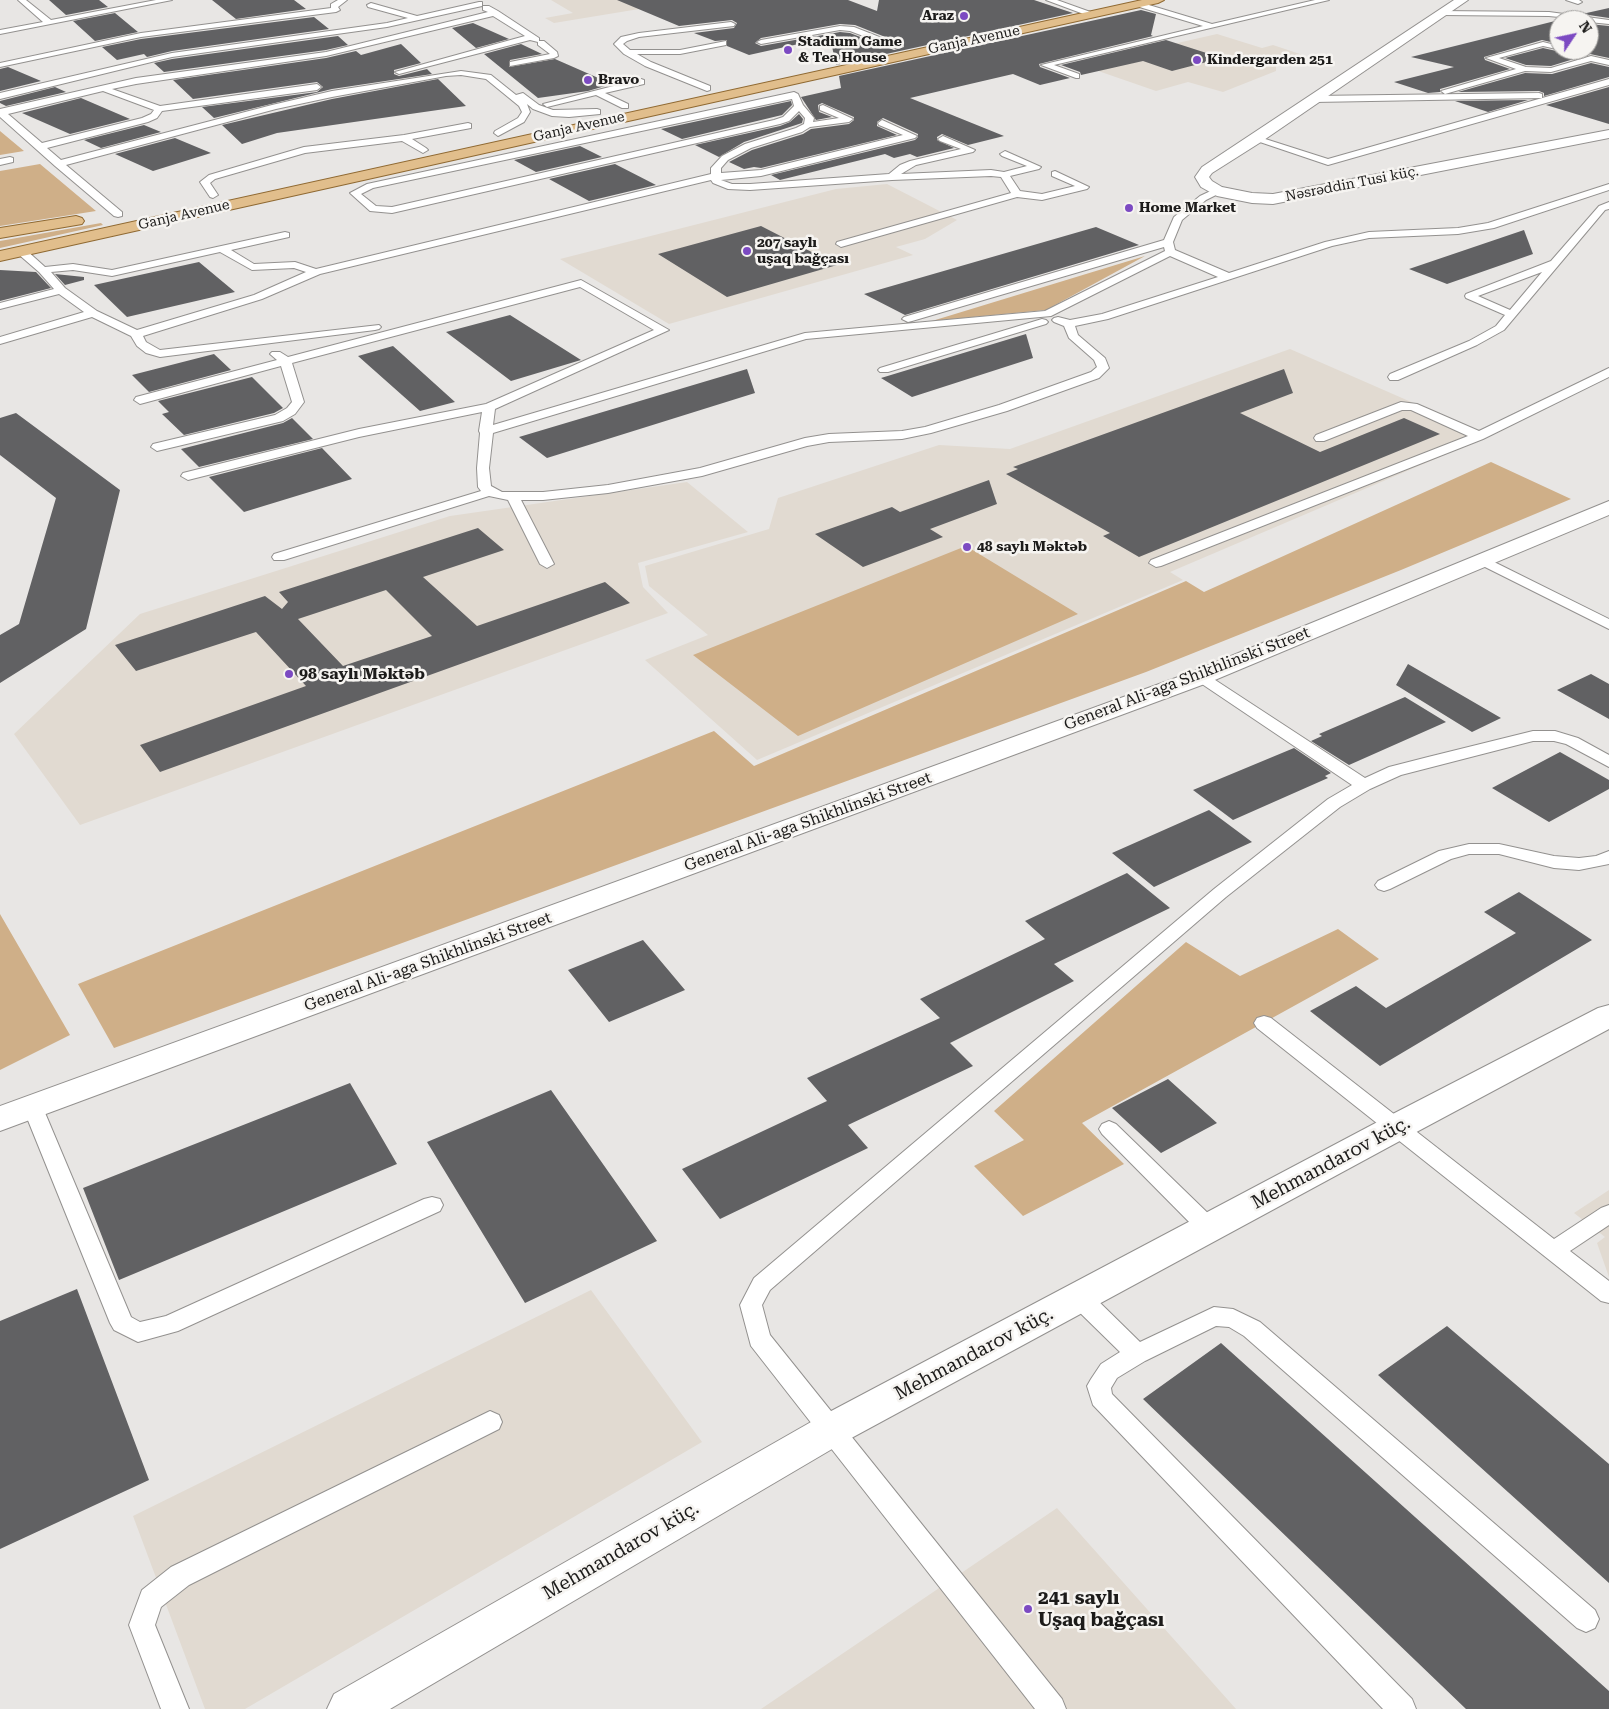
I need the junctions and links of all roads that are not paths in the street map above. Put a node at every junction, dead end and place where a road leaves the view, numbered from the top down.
1 (22, 0) edge
2 (114, 0) edge
3 (168, 0) edge
4 (344, 0) edge
5 (1050, 0) edge
6 (1117, 0) edge
7 (1158, 0) edge
8 (1325, 0) edge
9 (1462, 0) edge
10 (476, 2) edge
11 (1139, 4) junction
12 (371, 5) dead end
13 (125, 9) junction
14 (1075, 9) junction
15 (495, 13) junction
16 (1441, 13) junction
17 (1092, 14) junction
18 (343, 15) junction
19 (417, 18) junction
20 (1609, 22) edge
21 (49, 23) junction
22 (731, 24) dead end
23 (1212, 26) junction
24 (363, 29) junction
25 (0, 32) edge
26 (531, 37) junction
27 (761, 42) dead end
28 (541, 43) junction
29 (723, 44) dead end
30 (1549, 45) edge
31 (898, 46) junction
32 (627, 52) junction
33 (1609, 63) edge
34 (513, 64) dead end
35 (0, 65) edge
36 (1525, 69) junction
37 (1076, 76) dead end
38 (641, 82) dead end
39 (778, 82) junction
40 (1609, 82) edge
41 (350, 83) junction
42 (101, 88) junction
43 (706, 88) junction
44 (403, 91) dead end
45 (598, 93) junction
46 (332, 94) junction
47 (0, 96) edge
48 (795, 96) junction
49 (1558, 96) junction
50 (1423, 97) junction
51 (1314, 99) junction
52 (547, 104) dead end
53 (625, 106) junction
54 (799, 106) junction
55 (275, 107) junction
56 (159, 108) junction
57 (823, 108) dead end
58 (597, 112) junction
59 (0, 113) edge
60 (882, 123) dead end
61 (808, 125) junction
62 (468, 126) dead end
63 (498, 133) junction
64 (1609, 134) edge
65 (404, 138) junction
66 (943, 139) dead end
67 (1256, 139) junction
68 (38, 147) junction
69 (423, 150) junction
70 (1005, 154) dead end
71 (10, 160) dead end
72 (0, 162) edge
73 (58, 164) junction
74 (1055, 174) dead end
75 (1004, 175) junction
76 (714, 176) junction
77 (892, 177) junction
78 (1609, 187) edge
79 (1218, 191) junction
80 (1017, 194) junction
81 (213, 195) junction
82 (194, 199) dead end
83 (1609, 205) edge
84 (123, 213) joint
85 (0, 233) edge
86 (285, 235) dead end
87 (840, 244) dead end
88 (1169, 247) junction
89 (222, 249) junction
90 (21, 251) junction
91 (0, 256) edge
92 (1556, 262) junction
93 (42, 270) junction
94 (316, 272) junction
95 (1228, 277) junction
96 (61, 290) junction
97 (0, 306) edge
98 (93, 313) junction
99 (1513, 314) junction
100 (1050, 316) junction
101 (436, 320) junction
102 (1069, 324) junction
103 (922, 325) junction
104 (136, 334) junction
105 (0, 341) edge
106 (260, 342) junction
107 (285, 361) junction
108 (884, 370) dead end
109 (1609, 372) edge
110 (1394, 377) dead end
111 (140, 400) dead end
112 (489, 406) junction
113 (485, 431) junction
114 (1479, 436) junction
115 (1320, 438) dead end
116 (157, 447) dead end
117 (188, 476) dead end
118 (490, 492) junction
119 (513, 497) junction
120 (1609, 507) edge
121 (279, 557) dead end
122 (1482, 560) junction
123 (1156, 563) dead end
124 (547, 564) dead end
125 (1609, 625) edge
126 (1201, 677) junction
127 (1609, 762) edge
128 (1364, 785) junction
129 (1609, 857) edge
130 (1384, 885) dead end
131 (1609, 1016) edge
132 (1264, 1023) dead end
133 (32, 1108) junction
134 (0, 1120) edge
135 (1397, 1127) junction
136 (1109, 1129) dead end
137 (432, 1205) dead end
138 (1609, 1214) edge
139 (1209, 1228) junction
140 (1554, 1250) junction
141 (1609, 1294) edge
142 (1080, 1298) junction
143 (1137, 1354) junction
144 (490, 1422) dead end
145 (831, 1430) junction
146 (1586, 1619) dead end
147 (175, 1709) edge
148 (349, 1709) edge
149 (1052, 1709) edge
150 (1402, 1709) edge

1 - 21 lane
2 - 13 lane
3 - 13 lane
4 - 18 lane
5 - 14 lane
6 - 14 main road, Ganja Avenue
7 - 11 main road, Ganja Avenue
8 - 23 lane
9 - 16 street
10 - 15 lane
10 - 19 lane
11 - 17 main road, Ganja Avenue
11 - 23 lane
12 - 19 lane
13 - 21 lane
14 - 17 lane
14 - 31 main road, Ganja Avenue
15 - 26 lane
15 - 42 lane
16 - 20 lane
16 - 51 street
17 - 39 main road, Ganja Avenue
18 - 24 lane
18 - 35 lane
19 - 24 lane
21 - 25 lane
22 - 32 lane
23 - 37 lane
24 - 47 lane
26 - 28 lane
26 - 41 lane
27 - 31 lane
28 - 34 lane
28 - 58 lane
29 - 32 lane
30 - 36 lane
31 - 43 main road, Ganja Avenue
32 - 43 lane
33 - 36 lane
36 - 50 lane
38 - 45 lane
39 - 48 lane
39 - 90 main road, Ganja Avenue
40 - 49 lane
41 - 46 lane
41 - 56 lane
42 - 56 lane
42 - 59 lane
43 - 53 main road, Ganja Avenue
44 - 55 lane
45 - 52 lane
45 - 53 lane
46 - 55 lane
46 - 63 lane
48 - 54 lane
48 - 54 lane
49 - 50 lane
49 - 67 lane
50 - 51 lane
51 - 67 street
53 - 58 main road, Ganja Avenue
54 - 61 lane
55 - 73 lane
56 - 68 lane
57 - 61 lane
58 - 63 main road, Ganja Avenue
59 - 68 lane
60 - 76 lane
61 - 76 lane
62 - 65 lane
63 - 69 main road, Ganja Avenue
64 - 79 street, Nəsrəddin Tusi küç.
65 - 69 lane
65 - 81 lane
66 - 77 lane
67 - 79 street
68 - 73 lane
69 - 81 main road, Ganja Avenue
70 - 75 lane
71 - 72 lane
73 - 84 lane
74 - 80 lane
75 - 77 lane
75 - 80 lane
76 - 77 lane
76 - 94 lane
78 - 95 lane
79 - 88 lane
80 - 87 lane
81 - 82 main road, Ganja Avenue
83 - 92 lane
84 - 85 main road, Ganja Avenue
86 - 89 lane
88 - 95 lane
88 - 100 lane
88 - 103 lane
89 - 93 lane
89 - 94 lane
90 - 91 main road, Ganja Avenue
90 - 93 lane
92 - 99 lane
92 - 99 lane
93 - 96 lane
94 - 104 lane
95 - 102 lane
96 - 97 lane
96 - 98 lane
98 - 104 lane
98 - 105 lane
99 - 110 lane
100 - 102 lane
100 - 103 lane
100 - 108 lane
101 - 106 lane
101 - 107 lane
101 - 112 lane
102 - 119 lane
103 - 113 lane
104 - 106 lane
106 - 107 lane
107 - 111 lane
107 - 116 lane
109 - 114 lane
112 - 113 lane
112 - 117 lane
113 - 118 lane
114 - 115 lane
114 - 123 lane
118 - 119 lane
118 - 121 lane
119 - 124 lane
120 - 122 street, General Ali-aga Shikhlinski Street
122 - 125 lane
122 - 126 street, General Ali-aga Shikhlinski Street
126 - 128 lane
126 - 133 street, General Ali-aga Shikhlinski Street
127 - 128 lane
128 - 145 lane
129 - 130 lane
131 - 135 street, Mehmandarov küç.
132 - 135 lane
133 - 134 street, General Ali-aga Shikhlinski Street
133 - 137 lane
135 - 139 street, Mehmandarov küç.
135 - 140 lane
136 - 139 lane
138 - 140 lane
139 - 142 street, Mehmandarov küç.
140 - 141 lane
142 - 143 lane
142 - 145 street, Mehmandarov küç.
143 - 146 lane
143 - 150 lane
144 - 147 lane
145 - 148 street, Mehmandarov küç.
145 - 149 lane

